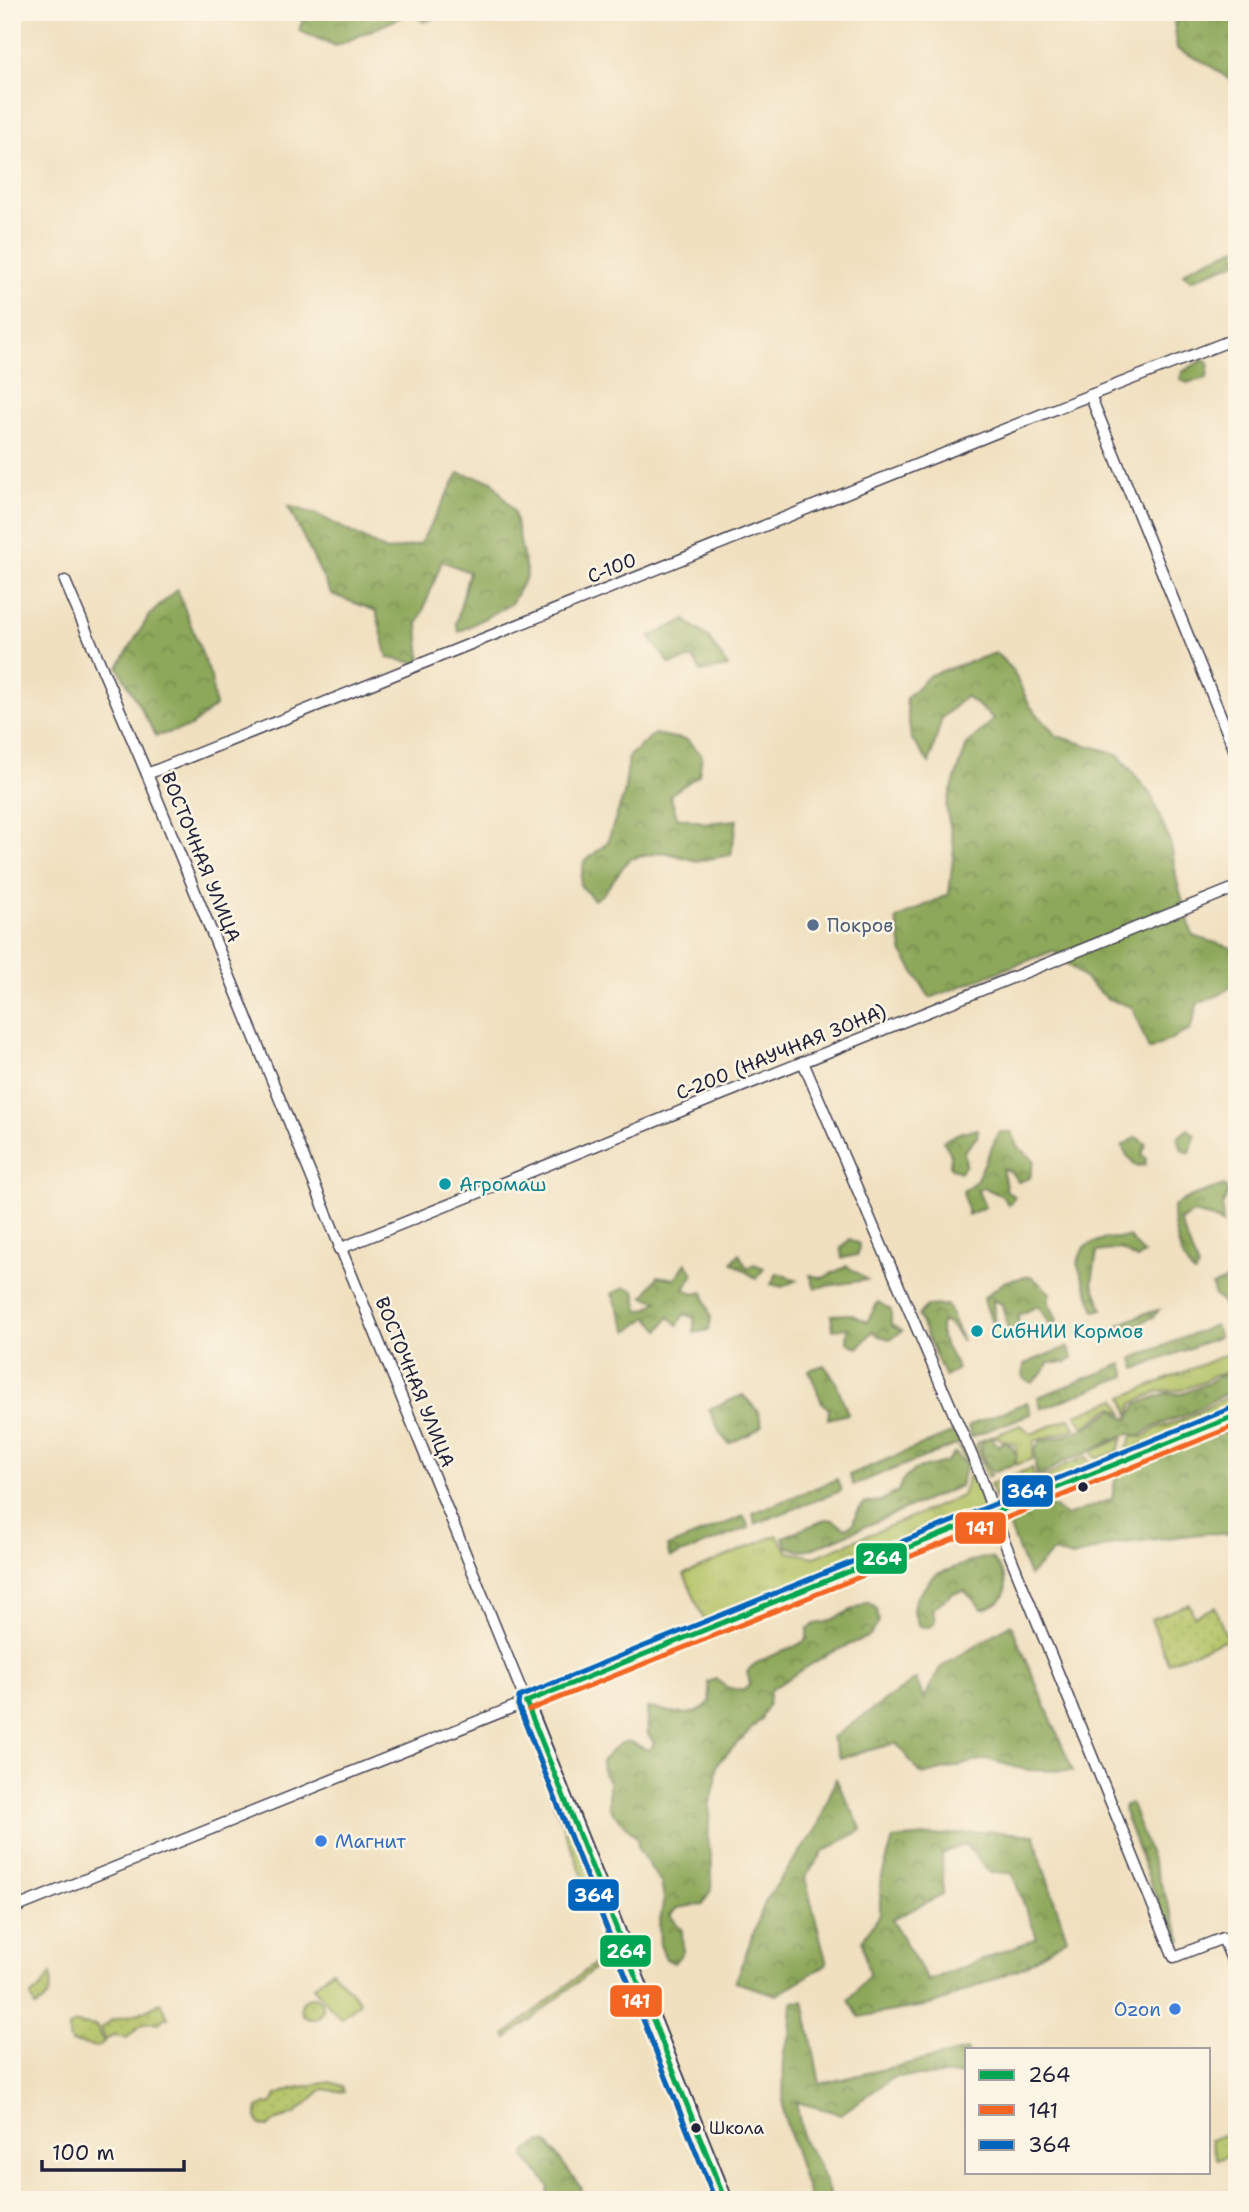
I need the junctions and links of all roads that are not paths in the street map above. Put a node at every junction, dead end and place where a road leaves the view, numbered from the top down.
1 (1237, 338) edge
2 (1090, 395) junction
3 (65, 581) dead end
4 (1237, 756) edge
5 (147, 774) junction
6 (1237, 887) edge
7 (803, 1062) junction
8 (339, 1249) junction
9 (1237, 1415) edge
10 (993, 1513) junction
11 (526, 1702) junction
12 (12, 1909) edge
13 (1237, 1972) edge
14 (724, 2200) edge

1 - 2 street, С-100
2 - 4 street
2 - 5 street, С-100
3 - 5 street, ВОСТОЧНАЯ УЛИЦА
5 - 8 street, ВОСТОЧНАЯ УЛИЦА
6 - 7 street, С-200 (НАУЧНАЯ ЗОНА)
7 - 8 street, С-200 (НАУЧНАЯ ЗОНА)
7 - 10 street
8 - 11 street, ВОСТОЧНАЯ УЛИЦА
9 - 10 main road
10 - 11 main road
10 - 13 street
11 - 12 street
11 - 14 main road, ВОСТОЧНАЯ УЛИЦА

